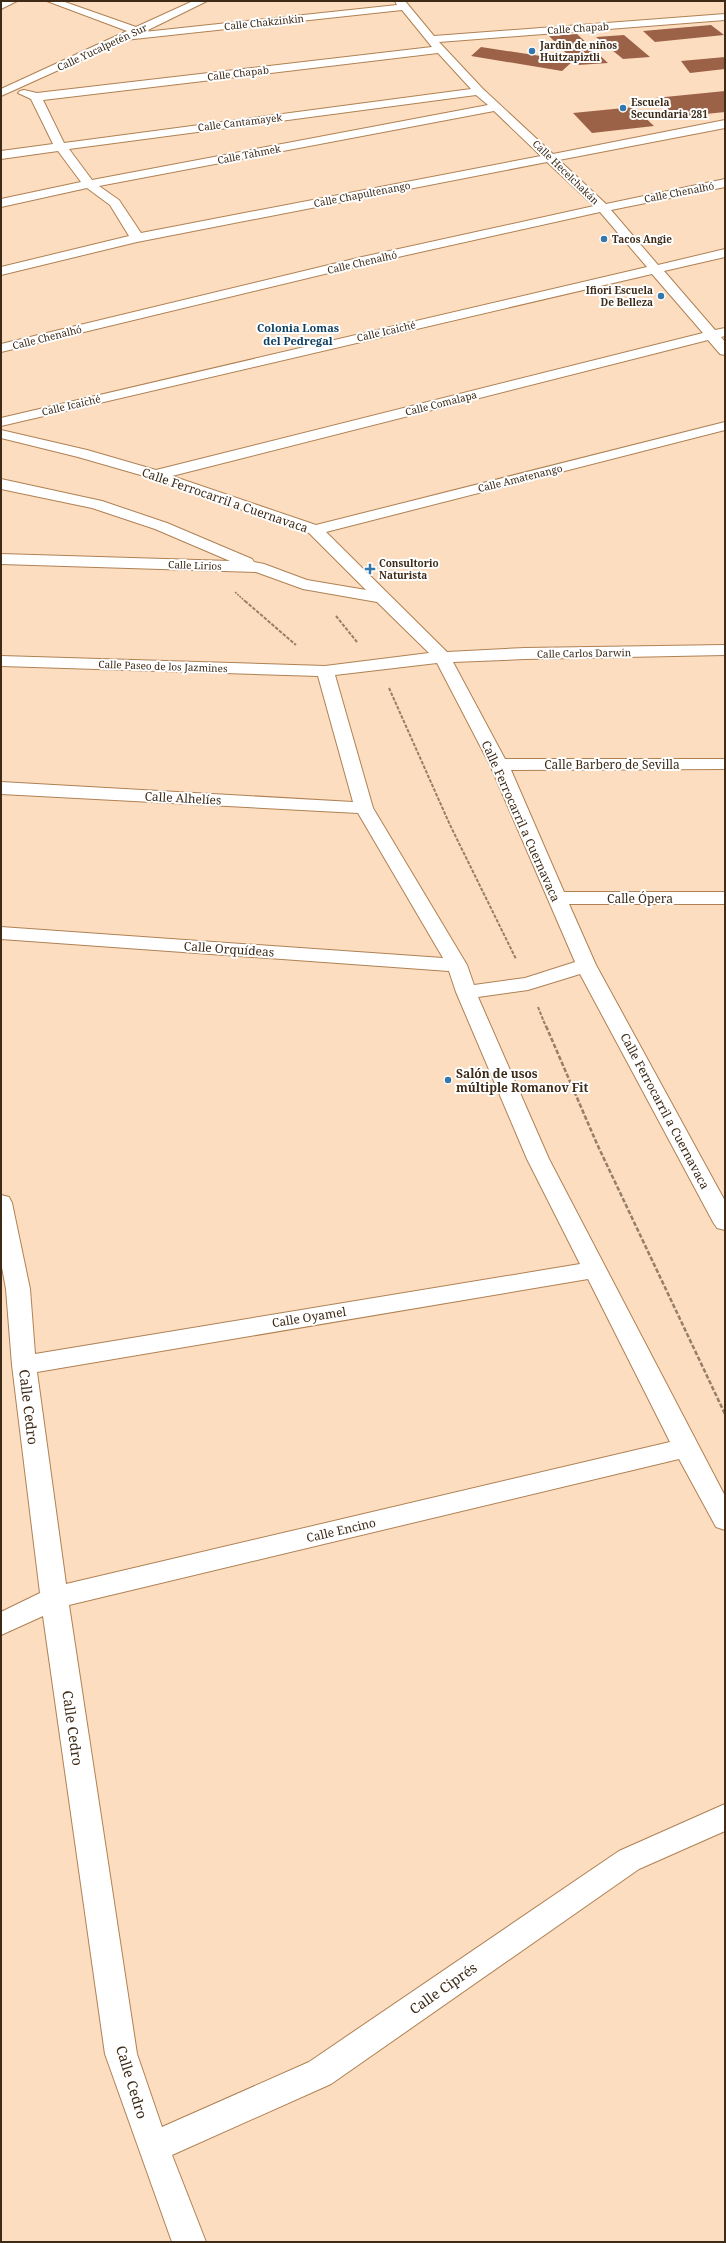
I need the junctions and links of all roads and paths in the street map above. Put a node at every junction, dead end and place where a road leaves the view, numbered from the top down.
1 (12, 1) edge
2 (52, 1) edge
3 (202, 1) edge
4 (402, 4) edge
5 (1, 6) edge
6 (725, 17) edge
7 (137, 31) junction
8 (124, 37) junction
9 (431, 39) junction
10 (440, 49) junction
11 (7, 91) edge
12 (479, 91) junction
13 (36, 97) junction
14 (498, 107) junction
15 (725, 124) edge
16 (60, 146) junction
17 (1, 155) edge
18 (551, 157) junction
19 (725, 183) edge
20 (89, 184) junction
21 (1, 203) edge
22 (602, 207) junction
23 (137, 238) junction
24 (725, 253) edge
25 (656, 268) junction
26 (1, 271) edge
27 (718, 334) edge
28 (1, 348) edge
29 (725, 351) edge
30 (1, 422) edge
31 (725, 426) edge
32 (1, 434) edge
33 (156, 475) junction
34 (1, 484) edge
35 (315, 530) junction
36 (1, 559) edge
37 (258, 567) junction
38 (234, 591) dead end
39 (384, 598) junction
40 (725, 650) edge
41 (442, 657) junction
42 (1, 661) edge
43 (325, 671) junction
44 (725, 764) edge
45 (499, 765) junction
46 (1, 788) edge
47 (364, 808) junction
48 (556, 898) junction
49 (725, 898) edge
50 (1, 933) edge
51 (457, 965) junction
52 (586, 966) junction
53 (466, 992) junction
54 (1, 1203) edge
55 (725, 1222) edge
56 (594, 1270) junction
57 (9, 1292) edge
58 (24, 1364) junction
59 (686, 1448) junction
60 (725, 1520) edge
61 (54, 1598) junction
62 (1, 1624) edge
63 (725, 1817) edge
64 (153, 2147) junction
65 (189, 2242) edge

1 - 5 street
2 - 7 street
3 - 7 street, Calle Yucalpetén Sur
4 - 8 street, Calle Chakzinkin
4 - 9 street, Calle Hecelchakán
6 - 9 street, Calle Chapab
7 - 8 street, Calle Yucalpetén Sur
8 - 11 street, Calle Yucalpetén Sur
9 - 10 street, Calle Hecelchakán
10 - 12 street, Calle Hecelchakán
10 - 13 street, Calle Chapab
11 - 13 street
12 - 14 street, Calle Hecelchakán
12 - 16 street, Calle Cantamayek
13 - 16 street
14 - 18 street, Calle Hecelchakán
14 - 20 street, Calle Tahmek
15 - 18 street, Calle Chapultenango
16 - 17 street, Calle Cantamayek
16 - 20 street
18 - 22 street, Calle Hecelchakán
18 - 23 street, Calle Chapultenango
19 - 22 street, Calle Chenalhó
20 - 21 street, Calle Tahmek
20 - 23 street
22 - 25 street, Calle Hecelchakán
22 - 28 street, Calle Chenalhó
23 - 26 street, Calle Chapultenango
24 - 25 street, Calle Icaiché
25 - 27 street, Calle Hecelchakán
25 - 30 street, Calle Icaiché
27 - 29 street, Calle Hecelchakán
27 - 33 street, Calle Comalapa
31 - 35 street, Calle Amatenango
32 - 33 street, Calle Ferrocarril a Cuernavaca
33 - 35 street, Calle Ferrocarril a Cuernavaca
34 - 37 street
35 - 39 street, Calle Ferrocarril a Cuernavaca
36 - 37 street, Calle Lirios
37 - 39 street, Calle Lirios
38 - 43 path
39 - 41 street, Calle Ferrocarril a Cuernavaca
40 - 41 street, Calle Carlos Darwin
41 - 43 street, Calle Carlos Darwin
41 - 45 street, Calle Ferrocarril a Cuernavaca
42 - 43 street, Calle Paseo de los Jazmines
43 - 47 street
44 - 45 street, Calle Barbero de Sevilla
45 - 48 street, Calle Ferrocarril a Cuernavaca
46 - 47 street, Calle Alhelíes
47 - 51 street
48 - 49 street, Calle Ópera
48 - 52 street, Calle Ferrocarril a Cuernavaca
50 - 51 street, Calle Orquídeas
51 - 53 street
52 - 53 street
52 - 55 street, Calle Ferrocarril a Cuernavaca
53 - 56 street
54 - 57 street, Calle Cedro
56 - 58 street, Calle Oyamel
56 - 59 street
57 - 58 street, Calle Cedro
58 - 61 street, Calle Cedro
59 - 60 street
59 - 61 street, Calle Encino
61 - 62 street, Calle Encino
61 - 64 street, Calle Cedro
63 - 64 street, Calle Ciprés
64 - 65 street, Calle Cedro

